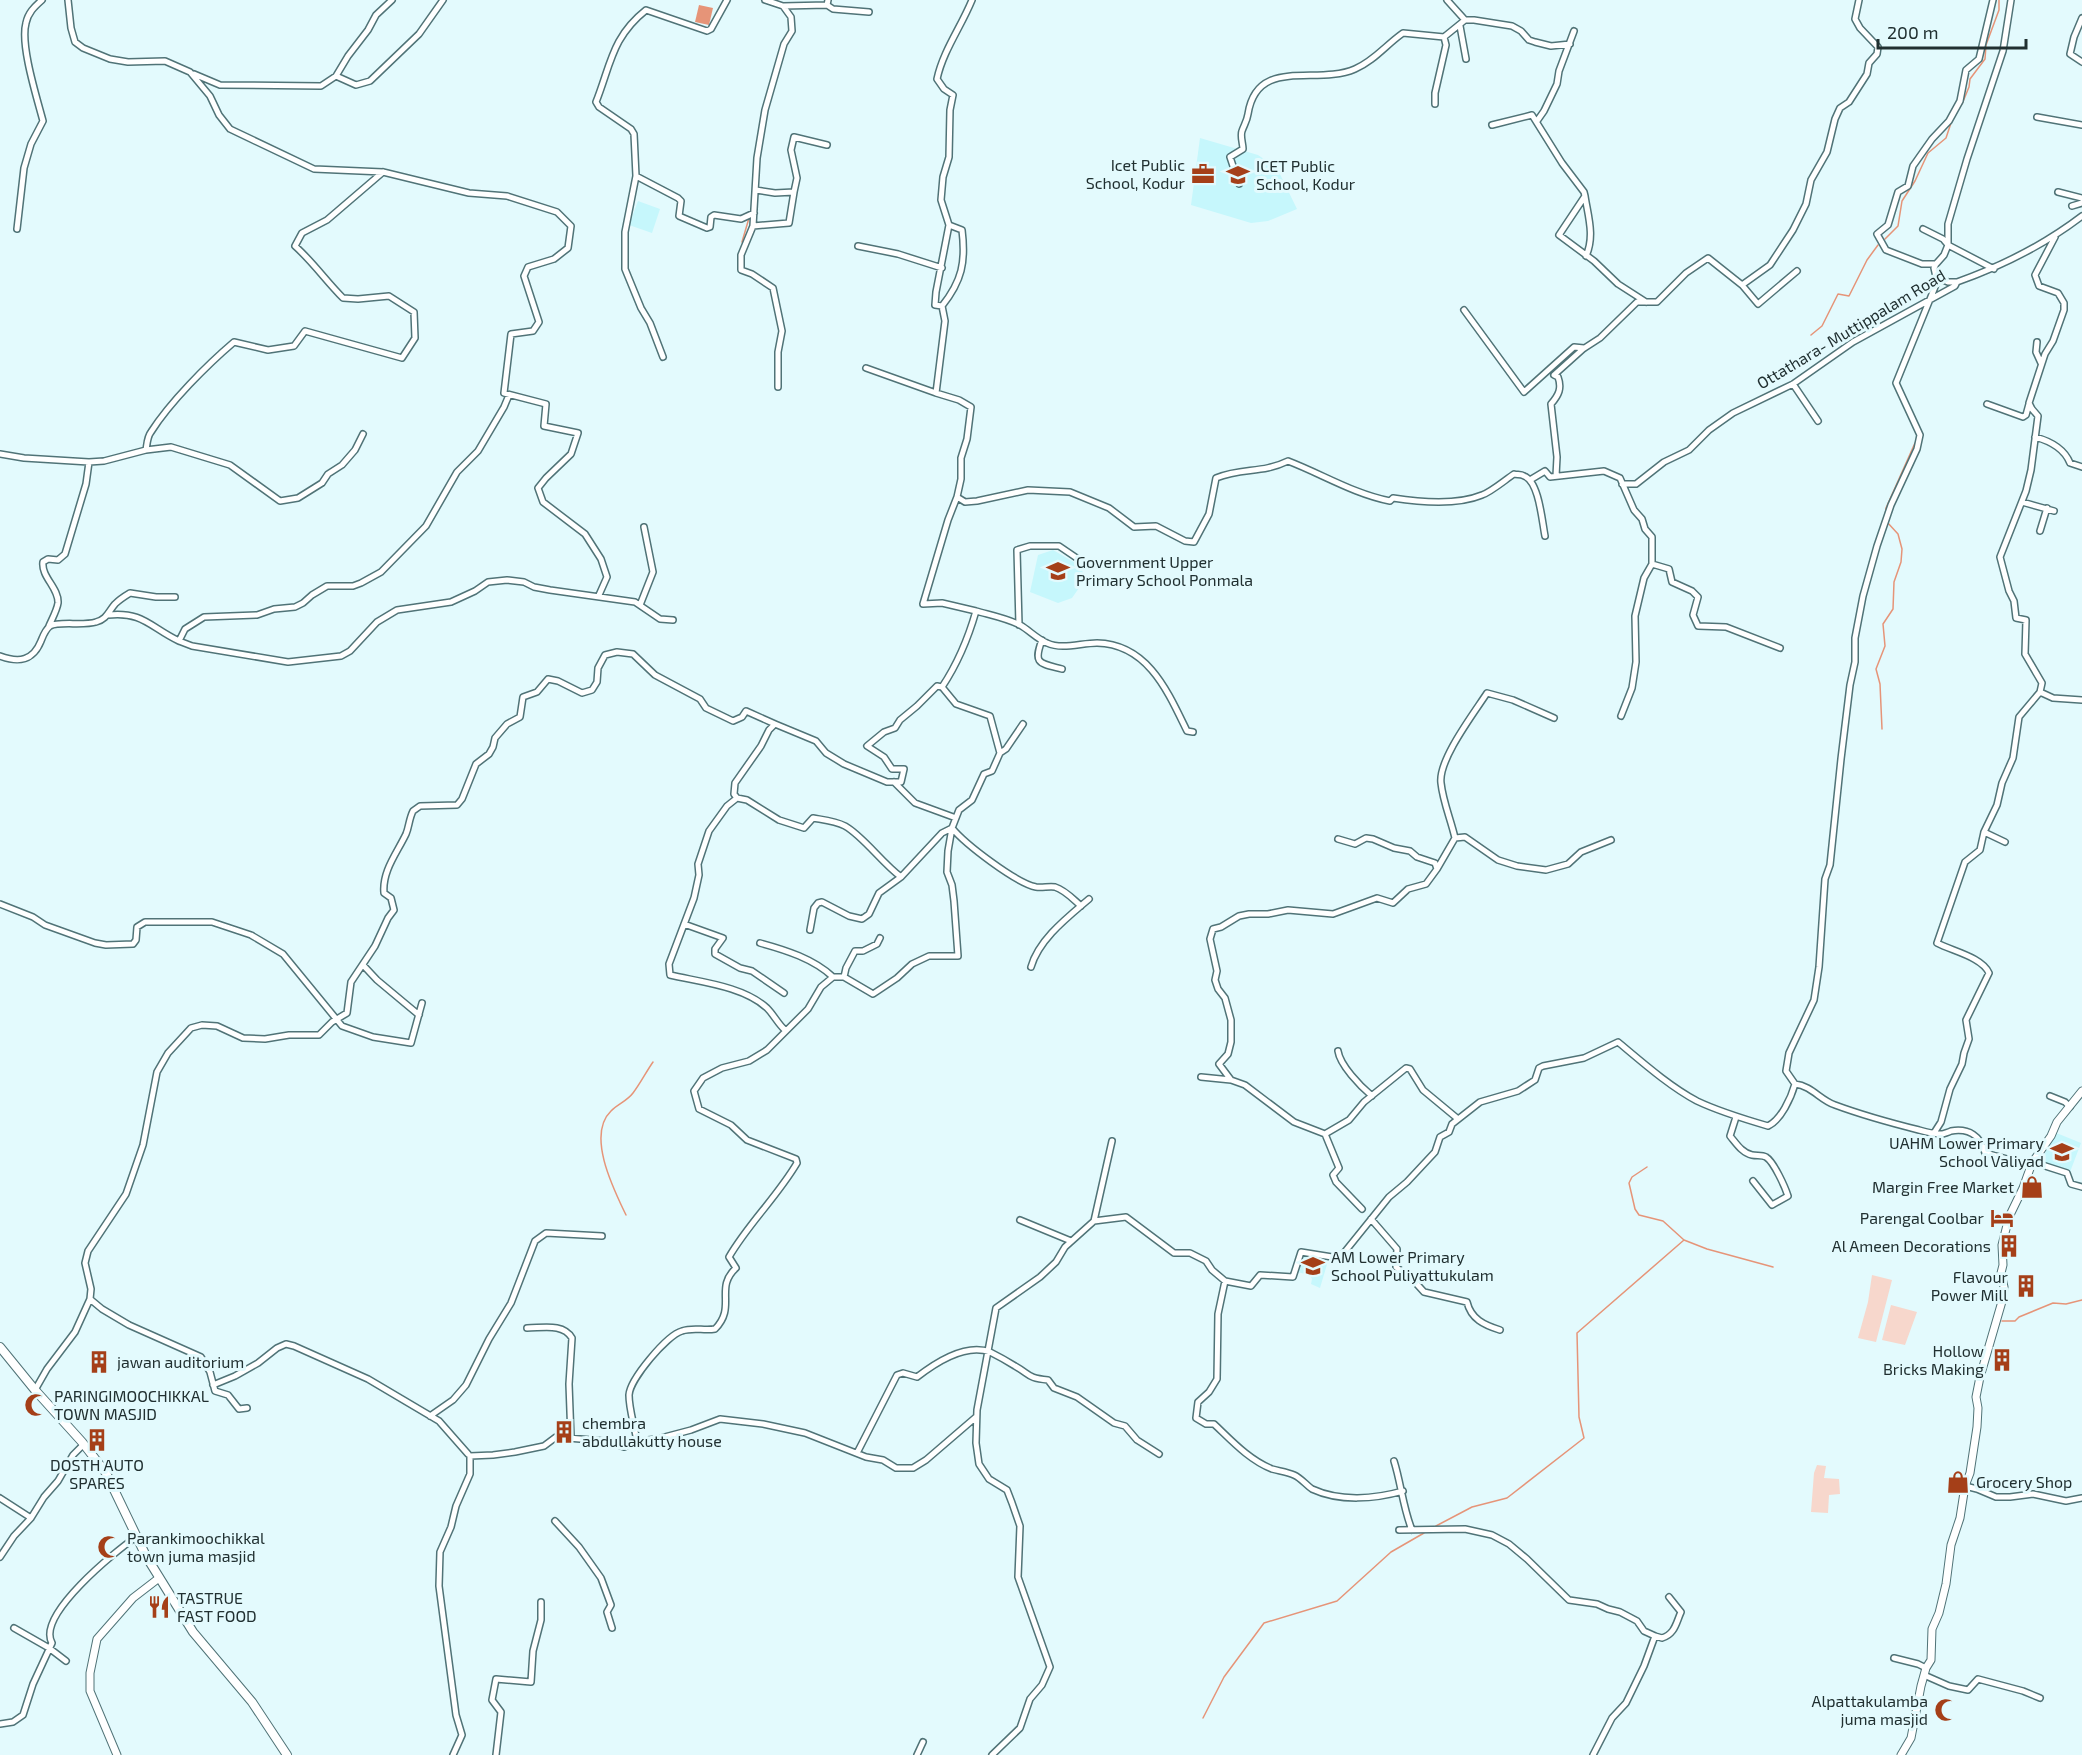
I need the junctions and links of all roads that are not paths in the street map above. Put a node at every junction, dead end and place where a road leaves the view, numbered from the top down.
1 (42, 0) edge
2 (68, 0) edge
3 (393, 0) edge
4 (443, 0) edge
5 (727, 0) edge
6 (765, 0) edge
7 (972, 0) edge
8 (1447, 0) edge
9 (1859, 0) edge
10 (1993, 0) edge
11 (2011, 0) edge
12 (828, 3) edge
13 (783, 6) junction
14 (869, 12) dead end
15 (2082, 18) edge
16 (1465, 20) junction
17 (1460, 26) junction
18 (1574, 31) dead end
19 (1444, 37) junction
20 (1570, 44) junction
21 (1466, 60) dead end
22 (2082, 62) edge
23 (190, 72) junction
24 (336, 76) junction
25 (1435, 104) dead end
26 (2037, 117) dead end
27 (1537, 121) junction
28 (1492, 124) dead end
29 (2082, 125) edge
30 (827, 145) dead end
31 (383, 172) junction
32 (636, 176) junction
33 (1239, 184) dead end
34 (756, 190) junction
35 (794, 192) junction
36 (2058, 192) dead end
37 (1584, 196) junction
38 (2082, 198) edge
39 (2082, 203) edge
40 (2072, 206) dead end
41 (754, 213) junction
42 (2082, 216) edge
43 (950, 225) junction
44 (753, 226) junction
45 (17, 229) dead end
46 (1923, 229) dead end
47 (2055, 237) junction
48 (1948, 245) junction
49 (858, 246) dead end
50 (1586, 256) junction
51 (1936, 264) junction
52 (942, 268) junction
53 (1994, 269) junction
54 (1797, 271) dead end
55 (1939, 277) junction
56 (1957, 282) junction
57 (1742, 285) junction
58 (1932, 299) junction
59 (1647, 303) junction
60 (942, 306) junction
61 (1464, 310) dead end
62 (2037, 342) dead end
63 (1586, 348) junction
64 (663, 357) dead end
65 (2041, 364) junction
66 (866, 369) dead end
67 (1792, 384) junction
68 (778, 387) dead end
69 (936, 393) junction
70 (509, 395) junction
71 (2029, 403) junction
72 (1987, 404) dead end
73 (1818, 421) dead end
74 (363, 434) dead end
75 (2036, 437) junction
76 (146, 450) junction
77 (0, 454) edge
78 (89, 462) junction
79 (2082, 467) edge
80 (1556, 476) dead end
81 (1530, 480) junction
82 (1622, 484) junction
83 (957, 498) junction
84 (2022, 502) junction
85 (2047, 508) junction
86 (2054, 510) dead end
87 (644, 527) dead end
88 (2040, 531) dead end
89 (1545, 536) dead end
90 (1084, 563) dead end
91 (1652, 564) junction
92 (599, 596) junction
93 (175, 597) dead end
94 (640, 605) junction
95 (976, 611) junction
96 (108, 615) junction
97 (673, 620) dead end
98 (1019, 625) junction
99 (50, 626) junction
100 (1041, 640) junction
101 (179, 641) junction
102 (1780, 648) dead end
103 (0, 656) edge
104 (1062, 669) dead end
105 (942, 687) junction
106 (2040, 692) junction
107 (2082, 700) edge
108 (1621, 716) dead end
109 (1554, 718) dead end
110 (775, 724) junction
111 (1023, 724) dead end
112 (1193, 732) dead end
113 (1000, 753) junction
114 (894, 782) junction
115 (737, 798) junction
116 (956, 818) junction
117 (952, 828) junction
118 (1984, 832) junction
119 (1455, 838) junction
120 (1338, 839) dead end
121 (1611, 840) dead end
122 (2005, 842) dead end
123 (1437, 869) junction
124 (901, 877) junction
125 (1089, 899) dead end
126 (0, 904) edge
127 (1081, 906) junction
128 (684, 924) junction
129 (810, 930) dead end
130 (880, 938) dead end
131 (760, 943) dead end
132 (363, 965) junction
133 (1031, 967) dead end
134 (833, 977) junction
135 (844, 977) junction
136 (784, 993) dead end
137 (422, 1003) dead end
138 (419, 1015) junction
139 (337, 1019) junction
140 (785, 1030) junction
141 (1338, 1051) dead end
142 (1201, 1077) dead end
143 (1234, 1081) junction
144 (1795, 1084) junction
145 (2082, 1091) edge
146 (1372, 1095) junction
147 (2050, 1096) dead end
148 (2070, 1107) junction
149 (1736, 1117) junction
150 (1458, 1119) junction
151 (1934, 1133) junction
152 (1325, 1134) junction
153 (1112, 1142) dead end
154 (2032, 1162) junction
155 (1753, 1181) dead end
156 (2082, 1187) edge
157 (1362, 1209) dead end
158 (1371, 1219) junction
159 (1020, 1220) dead end
160 (1094, 1221) junction
161 (602, 1236) dead end
162 (1071, 1241) junction
163 (1225, 1281) junction
164 (90, 1299) junction
165 (527, 1328) dead end
166 (1500, 1330) dead end
167 (987, 1351) junction
168 (2, 1352) edge
169 (213, 1385) junction
170 (35, 1390) junction
171 (247, 1408) dead end
172 (430, 1416) junction
173 (976, 1417) junction
174 (571, 1438) junction
175 (637, 1442) junction
176 (84, 1444) junction
177 (857, 1453) junction
178 (468, 1454) dead end
179 (1159, 1454) dead end
180 (1394, 1461) dead end
181 (1965, 1486) junction
182 (1403, 1491) junction
183 (0, 1498) edge
184 (2082, 1498) edge
185 (31, 1518) junction
186 (555, 1521) dead end
187 (1399, 1530) dead end
188 (1412, 1530) junction
189 (136, 1537) junction
190 (0, 1557) edge
191 (159, 1578) junction
192 (1669, 1597) dead end
193 (541, 1602) dead end
194 (14, 1628) dead end
195 (612, 1628) dead end
196 (1655, 1636) junction
197 (50, 1648) junction
198 (1894, 1658) dead end
199 (66, 1661) dead end
200 (1925, 1672) junction
201 (2040, 1698) dead end
202 (0, 1724) edge
203 (923, 1742) dead end
204 (117, 1755) edge
205 (286, 1755) edge
206 (453, 1755) edge
207 (496, 1755) edge
208 (917, 1755) edge
209 (992, 1755) edge
210 (1593, 1755) edge
211 (1901, 1755) edge

1 - 45 street
2 - 23 street
3 - 24 street
4 - 24 street
5 - 32 street
6 - 13 street
7 - 43 street
8 - 16 street
9 - 57 street
10 - 51 street
11 - 48 street
12 - 13 street
12 - 14 street
13 - 34 street
15 - 22 street
16 - 17 street
16 - 20 street
17 - 19 street
17 - 21 street
18 - 20 street
19 - 25 street
19 - 33 street
20 - 27 street
23 - 24 street
23 - 31 street
26 - 29 street
27 - 28 street
27 - 37 street
30 - 35 street
31 - 70 street
31 - 76 street
32 - 41 street
32 - 64 street
34 - 35 street
34 - 41 street
35 - 44 street
36 - 38 street
37 - 50 street
37 - 50 street
39 - 40 street
41 - 44 street
42 - 47 street, Ottathara- Muttippalam Road
43 - 52 street
43 - 60 street
44 - 68 street
46 - 48 street
47 - 53 street, Ottathara- Muttippalam Road
47 - 65 street
48 - 51 street
48 - 53 street
49 - 52 street
50 - 59 street
51 - 55 street
52 - 60 street
53 - 56 street, Ottathara- Muttippalam Road
54 - 57 street
55 - 56 street
55 - 58 street
56 - 58 street, Ottathara- Muttippalam Road
57 - 59 street
58 - 67 street, Ottathara- Muttippalam Road
58 - 144 street
59 - 63 street
60 - 69 street
61 - 63 street
62 - 65 street
63 - 80 street
65 - 71 street
66 - 69 street
67 - 73 street
67 - 82 street, Ottathara- Muttippalam Road
69 - 83 street
70 - 92 street
70 - 101 street
71 - 72 street
71 - 75 street
74 - 76 street
75 - 79 street
75 - 84 street
76 - 78 street
77 - 78 street
78 - 99 street
81 - 82 street
81 - 83 street
81 - 89 street
82 - 91 street
83 - 95 street
84 - 85 street
84 - 106 street
85 - 86 street
85 - 88 street
87 - 94 street
90 - 98 street
91 - 102 street
91 - 108 street
92 - 94 street
92 - 101 street
93 - 96 street
94 - 97 street
95 - 98 street
95 - 105 street
96 - 99 street
96 - 101 street
98 - 100 street
99 - 103 street
100 - 104 street
100 - 112 street
105 - 113 street
105 - 114 street
106 - 107 street
106 - 118 street
109 - 119 street
110 - 114 street
110 - 115 street
110 - 132 street
111 - 113 street
113 - 116 street
114 - 116 street
115 - 124 street
115 - 128 street
116 - 117 street
117 - 124 street
117 - 127 street
117 - 135 street
118 - 122 street
118 - 151 street
119 - 121 street
119 - 123 street
120 - 123 street
123 - 143 street
124 - 129 street
125 - 127 street
126 - 139 street
127 - 133 street
128 - 136 street
128 - 140 street
130 - 135 street
131 - 134 street
132 - 138 street
132 - 139 street
134 - 135 street
134 - 140 street
137 - 138 street
138 - 139 street
139 - 164 street
140 - 175 street
141 - 146 street
142 - 143 street
143 - 152 street
144 - 149 street
144 - 151 street
145 - 148 street
146 - 150 street
146 - 152 street
147 - 148 street
148 - 154 street
149 - 150 street
149 - 155 street
150 - 158 street
151 - 154 street
152 - 157 street
153 - 160 street
154 - 156 street
154 - 181 street
158 - 163 street
158 - 166 street
159 - 162 street
160 - 162 street
160 - 163 street
161 - 172 street
162 - 167 street
163 - 182 street
164 - 169 street
164 - 170 street
165 - 174 street
167 - 173 street
167 - 177 street
167 - 179 street
168 - 170 main road
169 - 171 street
169 - 172 street
170 - 176 main road
172 - 178 street
173 - 177 street
173 - 209 street
174 - 175 street
174 - 206 street
175 - 177 street
176 - 185 street
176 - 189 main road
180 - 182 street
181 - 184 street
181 - 200 street
182 - 188 street
183 - 185 street
185 - 190 street
186 - 195 street
187 - 188 street
188 - 196 street
189 - 191 main road
189 - 197 street
191 - 204 street
191 - 205 main road
192 - 196 street
193 - 207 street
194 - 197 street
196 - 210 street
197 - 199 street
197 - 202 street
198 - 200 street
200 - 201 street
200 - 211 street
203 - 208 street

